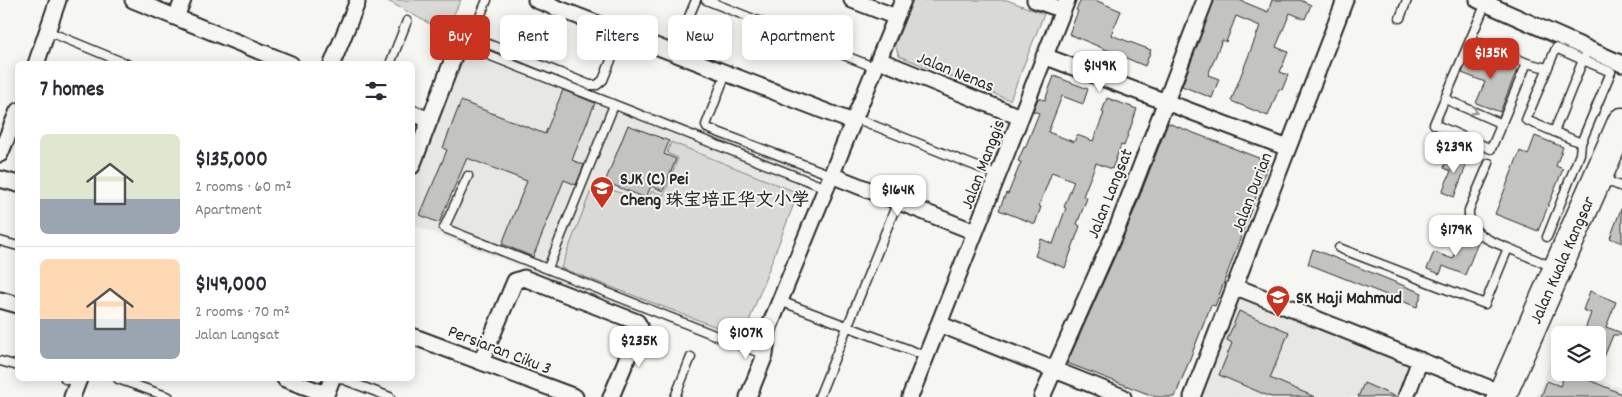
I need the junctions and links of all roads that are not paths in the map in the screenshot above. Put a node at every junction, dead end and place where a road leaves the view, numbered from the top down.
1 (58, 0) edge
2 (133, 0) edge
3 (183, 0) edge
4 (487, 0) edge
5 (536, 0) edge
6 (696, 0) edge
7 (706, 0) edge
8 (852, 0) edge
9 (903, 0) edge
10 (1035, 0) edge
11 (1205, 0) edge
12 (1345, 0) edge
13 (1408, 0) edge
14 (1482, 2) edge
15 (357, 3) dead end
16 (1065, 5) edge
17 (690, 15) edge
18 (577, 16) edge
19 (176, 17) junction
20 (896, 17) junction
21 (1400, 18) dead end
22 (407, 21) dead end
23 (47, 31) junction
24 (1470, 38) junction
25 (1586, 55) junction
26 (490, 56) edge
27 (1044, 56) junction
28 (453, 60) edge
29 (611, 60) edge
30 (694, 60) edge
31 (37, 61) edge
32 (120, 61) edge
33 (284, 61) edge
34 (333, 61) edge
35 (391, 61) edge
36 (1528, 63) junction
37 (877, 64) junction
38 (1622, 64) edge
39 (1547, 68) junction
40 (726, 73) junction
41 (1445, 99) junction
42 (1166, 102) junction
43 (614, 105) junction
44 (415, 114) edge
45 (1020, 117) junction
46 (15, 118) edge
47 (430, 120) junction
48 (854, 120) junction
49 (1622, 123) edge
50 (1502, 124) junction
51 (1554, 132) junction
52 (1581, 143) junction
53 (1288, 148) junction
54 (0, 154) edge
55 (1622, 157) edge
56 (415, 158) edge
57 (1489, 163) dead end
58 (998, 175) junction
59 (468, 176) dead end
60 (0, 179) edge
61 (829, 182) junction
62 (1610, 182) edge
63 (15, 183) edge
64 (898, 201) junction
65 (975, 232) junction
66 (1546, 238) dead end
67 (0, 241) edge
68 (15, 245) edge
69 (1339, 248) dead end
70 (1508, 248) junction
71 (548, 268) junction
72 (1557, 269) junction
73 (1234, 286) junction
74 (0, 300) edge
75 (780, 301) junction
76 (15, 304) edge
77 (939, 324) junction
78 (848, 327) junction
79 (415, 337) edge
80 (765, 355) junction
81 (926, 356) junction
82 (691, 357) dead end
83 (1420, 360) junction
84 (0, 361) edge
85 (481, 362) junction
86 (15, 365) edge
87 (1053, 369) junction
88 (74, 381) edge
89 (124, 381) edge
90 (290, 381) edge
91 (331, 381) edge
92 (347, 381) edge
93 (325, 395) edge
94 (1508, 396) edge
95 (72, 397) edge
96 (169, 397) edge
97 (390, 397) edge
98 (575, 397) edge
99 (611, 397) edge
100 (674, 397) edge
101 (748, 397) edge
102 (819, 397) edge
103 (910, 397) edge
104 (1042, 397) edge
105 (1123, 397) edge
106 (1192, 397) edge
107 (1406, 397) edge

1 - 23 street
2 - 19 street
3 - 19 street
4 - 29 lane
5 - 18 street
6 - 17 lane
7 - 37 lane
8 - 20 street
9 - 20 street
10 - 16 street
11 - 42 street, Jalan Langsat
12 - 53 street, Jalan Durian
13 - 21 lane
14 - 24 lane
14 - 25 street
15 - 34 street
16 - 27 street, Jalan Manggis
19 - 33 street
20 - 37 street
22 - 35 lane
23 - 31 street
23 - 32 lane
24 - 36 lane
24 - 41 lane
25 - 38 street
25 - 39 lane
25 - 51 lane
25 - 52 lane
26 - 43 lane
27 - 42 street
27 - 45 street, Jalan Manggis
28 - 47 street
30 - 40 street
36 - 39 lane
36 - 50 lane
37 - 45 street, Jalan Nenas
37 - 48 street
39 - 51 lane
40 - 48 street
40 - 61 lane
41 -> 50 lane
41 - 50 lane
42 - 53 street
42 - 87 street, Jalan Langsat
43 - 61 lane
43 - 71 lane
44 - 47 street
45 - 58 street, Jalan Manggis
46 - 54 street
47 - 56 street
48 - 58 lane
48 - 61 street
49 - 62 highway, Jalan Kuala Kangsar
51 - 52 lane
52 - 66 lane
53 - 73 street, Jalan Durian
55 - 62 highway, Jalan Kuala Kangsar
57 - 70 lane
58 - 65 street, Jalan Manggis
59 - 71 lane
60 - 63 street
61 - 64 street
61 - 75 street
62 - 72 highway, Jalan Kuala Kangsar
62 - 94 highway, Jalan Kuala Kangsar
64 - 65 street
64 - 78 lane
65 - 77 street, Jalan Manggis
67 - 68 lane
69 - 70 lane
70 - 72 lane
71 - 80 lane
72 - 94 highway, Jalan Kuala Kangsar
73 - 83 street
73 - 106 street, Jalan Durian
74 - 76 street
75 - 78 lane
75 - 80 street
77 - 81 street, Jalan Manggis
77 - 87 street
78 - 81 lane
78 - 102 lane
79 - 85 street, Persiaran Ciku 3
80 - 101 street
81 - 103 street, Jalan Manggis
82 - 100 lane
83 - 94 street
83 - 107 street
84 - 86 lane
85 - 98 street, Persiaran Ciku 3
85 - 99 street
87 - 104 street, Jalan Langsat
87 - 105 street
88 - 95 street
89 - 96 lane
90 - 93 street
91 - 93 street
92 - 97 lane

